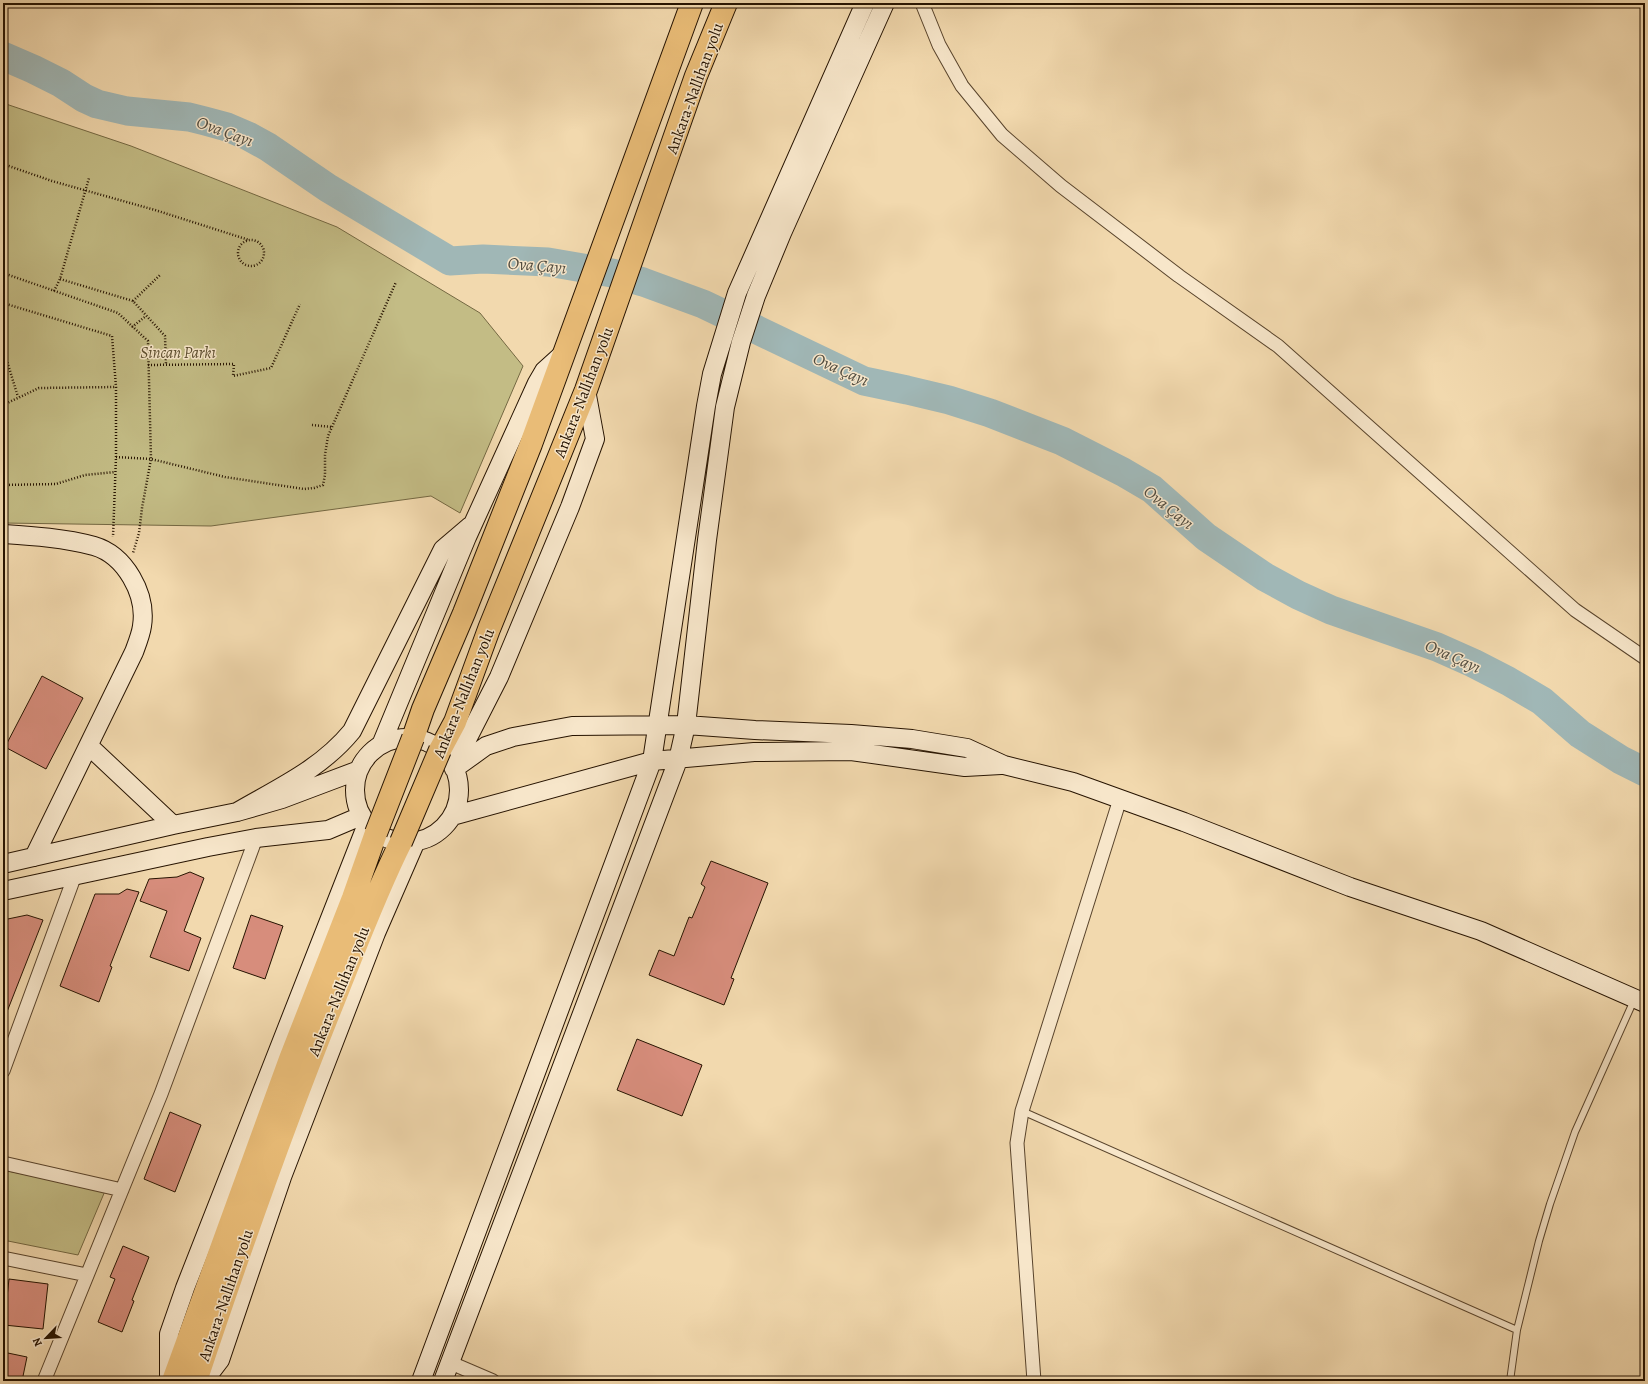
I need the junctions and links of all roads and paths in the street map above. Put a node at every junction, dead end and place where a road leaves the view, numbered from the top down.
1 (692, 3) edge
2 (726, 3) edge
3 (865, 3) edge
4 (885, 3) edge
5 (922, 3) edge
6 (3, 164) edge
7 (89, 178) dead end
8 (87, 190) junction
9 (249, 240) junction
10 (3, 273) edge
11 (160, 275) dead end
12 (60, 279) junction
13 (396, 282) dead end
14 (54, 291) junction
15 (133, 301) junction
16 (3, 303) edge
17 (300, 304) dead end
18 (146, 316) junction
19 (132, 327) junction
20 (3, 348) edge
21 (566, 348) junction
22 (148, 365) junction
23 (166, 365) junction
24 (116, 387) junction
25 (586, 390) junction
26 (18, 397) junction
27 (3, 405) edge
28 (312, 425) dead end
29 (332, 428) junction
30 (116, 457) junction
31 (151, 459) junction
32 (115, 472) junction
33 (3, 485) edge
34 (473, 523) junction
35 (3, 534) edge
36 (113, 557) junction
37 (128, 573) junction
38 (1645, 658) edge
39 (423, 709) junction
40 (455, 722) junction
41 (657, 724) junction
42 (686, 725) junction
43 (381, 745) junction
44 (89, 746) junction
45 (678, 760) junction
46 (652, 761) junction
47 (449, 762) junction
48 (1004, 765) junction
49 (358, 770) junction
50 (1120, 799) junction
51 (237, 812) junction
52 (452, 816) junction
53 (368, 824) junction
54 (173, 825) junction
55 (256, 838) junction
56 (408, 842) junction
57 (34, 857) junction
58 (3, 864) edge
59 (75, 875) junction
60 (3, 891) edge
61 (1640, 1001) edge
62 (3, 1071) edge
63 (1022, 1111) junction
64 (3, 1163) edge
65 (122, 1190) junction
66 (3, 1258) edge
67 (87, 1275) junction
68 (1517, 1330) junction
69 (451, 1363) junction
70 (44, 1381) edge
71 (169, 1381) edge
72 (173, 1381) edge
73 (196, 1381) edge
74 (204, 1381) edge
75 (421, 1381) edge
76 (443, 1381) edge
77 (493, 1381) edge
78 (1034, 1381) edge
79 (1510, 1381) edge

1 - 21 highway, Ankara-Nallıhan yolu
2 - 25 highway, Ankara-Nallıhan yolu
3 - 41 street
4 - 42 street
5 - 38 street
6 - 8 path
7 - 8 path
8 - 9 path
8 - 12 path
9 - 9 path
10 - 14 path
11 - 15 path
12 - 14 path
12 - 15 path
13 - 29 path
14 - 19 path
15 - 18 path
16 - 24 path
17 - 23 path
18 - 19 path
18 - 23 path
19 - 22 path
20 - 26 path
21 - 34 street
21 - 39 highway, Ankara-Nallıhan yolu
22 - 23 path
22 - 31 path
24 - 26 path
24 - 30 path
25 - 40 highway, Ankara-Nallıhan yolu
25 - 47 street
26 - 27 path
28 - 29 path
29 - 31 path
30 - 31 path
30 - 32 path
31 - 37 path
32 - 33 path
32 - 36 path
34 - 43 street
34 - 51 street
35 - 36 street
36 - 37 street
37 - 44 street
39 - 40 highway
39 - 53 highway, Ankara-Nallıhan yolu, bridge
40 - 47 highway, Ankara-Nallıhan yolu
41 - 42 street
41 - 46 street
41 - 47 street
42 - 45 street
42 - 48 street
43 - 47 street
43 - 49 street
44 - 54 street
44 - 57 street
45 - 46 street
45 - 48 street
45 - 69 street
46 - 52 street
46 - 75 street
47 - 52 street
47 - 56 highway, Ankara-Nallıhan yolu, bridge
48 - 50 street
49 - 51 street
49 - 53 street
50 - 61 street
50 - 63 street
51 - 54 street
52 - 56 street
53 - 55 street
53 - 56 street
53 - 71 street
53 - 72 highway, Ankara-Nallıhan yolu
54 - 57 street
55 - 59 street
55 - 65 street
56 - 73 highway, Ankara-Nallıhan yolu
56 - 74 street
57 - 58 street
59 - 60 street
59 - 62 street
61 - 68 lane
63 - 68 lane
63 - 78 street
64 - 65 street
65 - 67 street
66 - 67 street
67 - 70 street
68 - 79 lane
69 - 76 street
69 - 77 street

